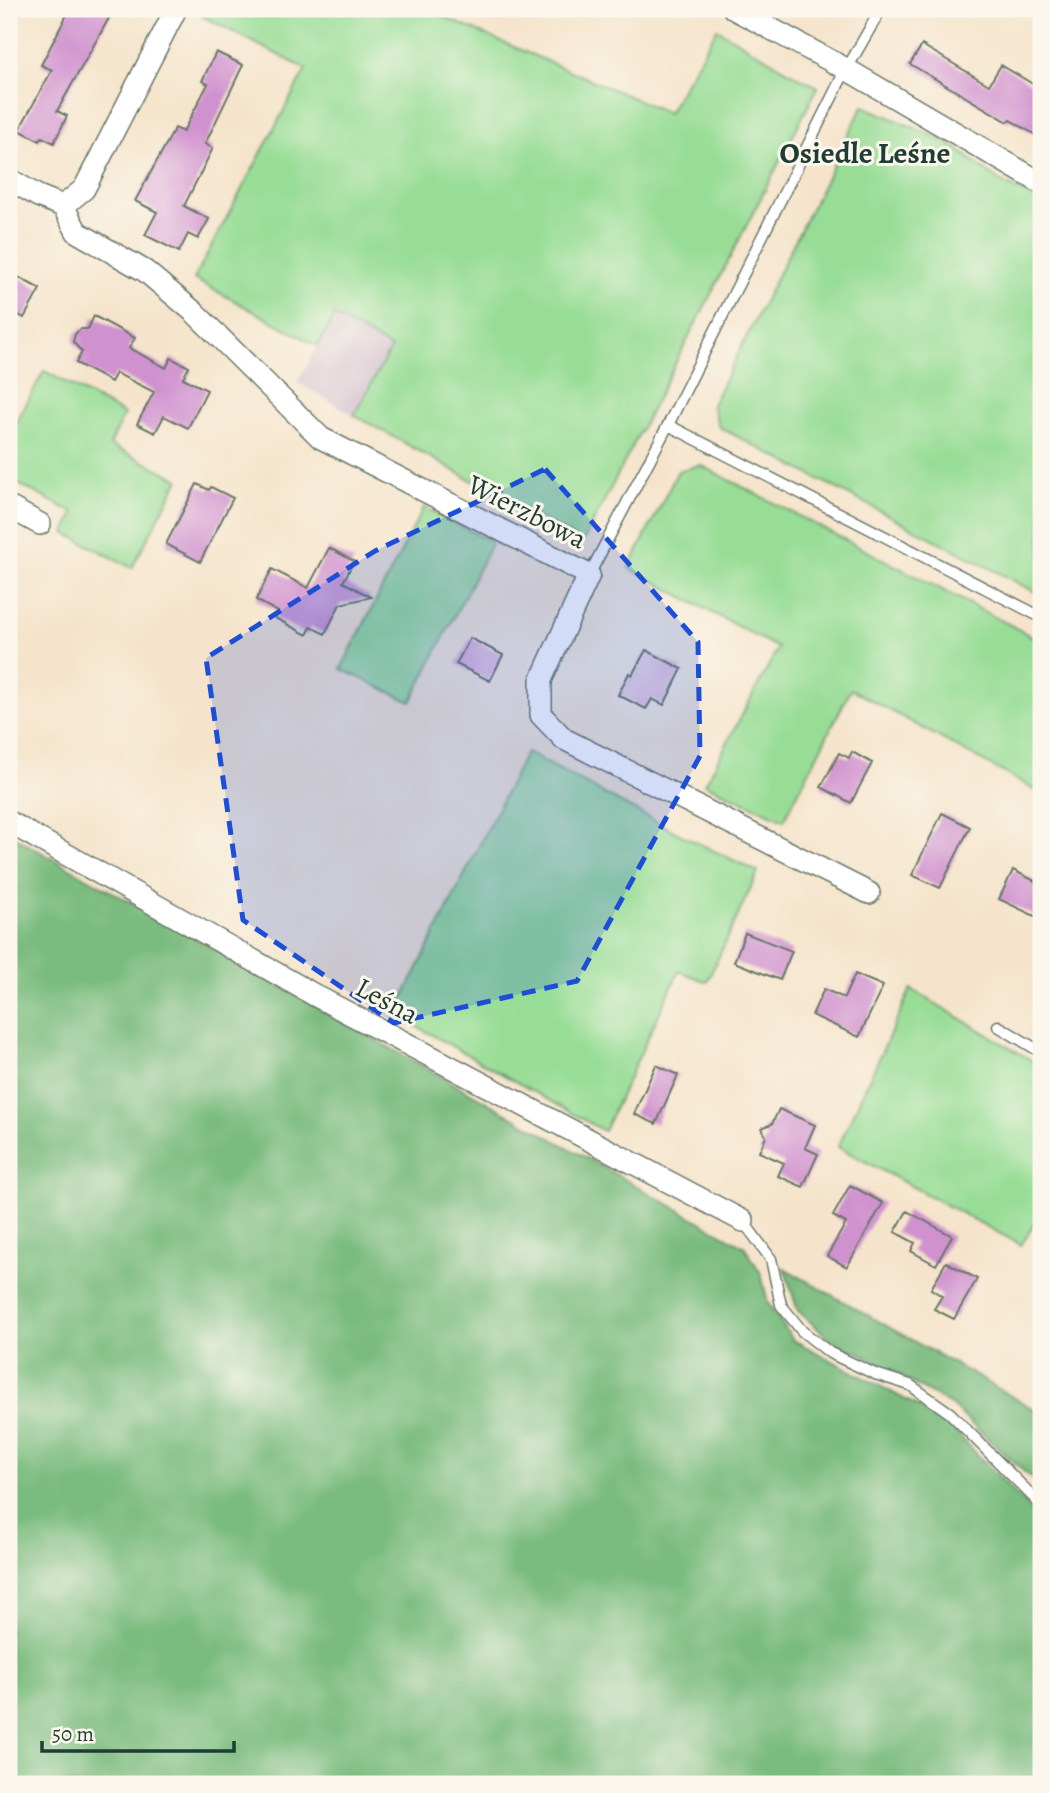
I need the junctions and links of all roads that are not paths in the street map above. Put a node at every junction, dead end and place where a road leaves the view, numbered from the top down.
1 (176, 9) edge
2 (734, 9) edge
3 (881, 9) edge
4 (846, 69) junction
5 (9, 179) edge
6 (1041, 183) edge
7 (62, 206) junction
8 (668, 425) junction
9 (9, 508) edge
10 (40, 524) dead end
11 (589, 575) junction
12 (1041, 617) edge
13 (9, 822) edge
14 (869, 893) dead end
15 (998, 1026) dead end
16 (1041, 1052) edge
17 (743, 1221) joint
18 (1041, 1505) edge

1 - 7 street
2 - 4 street
3 - 4 lane
4 - 6 street
4 - 8 lane
5 - 7 street
7 - 11 street, Wierzbowa
8 - 11 lane
8 - 12 lane
9 - 10 street
11 - 14 street, Wierzbowa
13 - 17 street, Leśna
15 - 16 lane
17 - 18 lane

